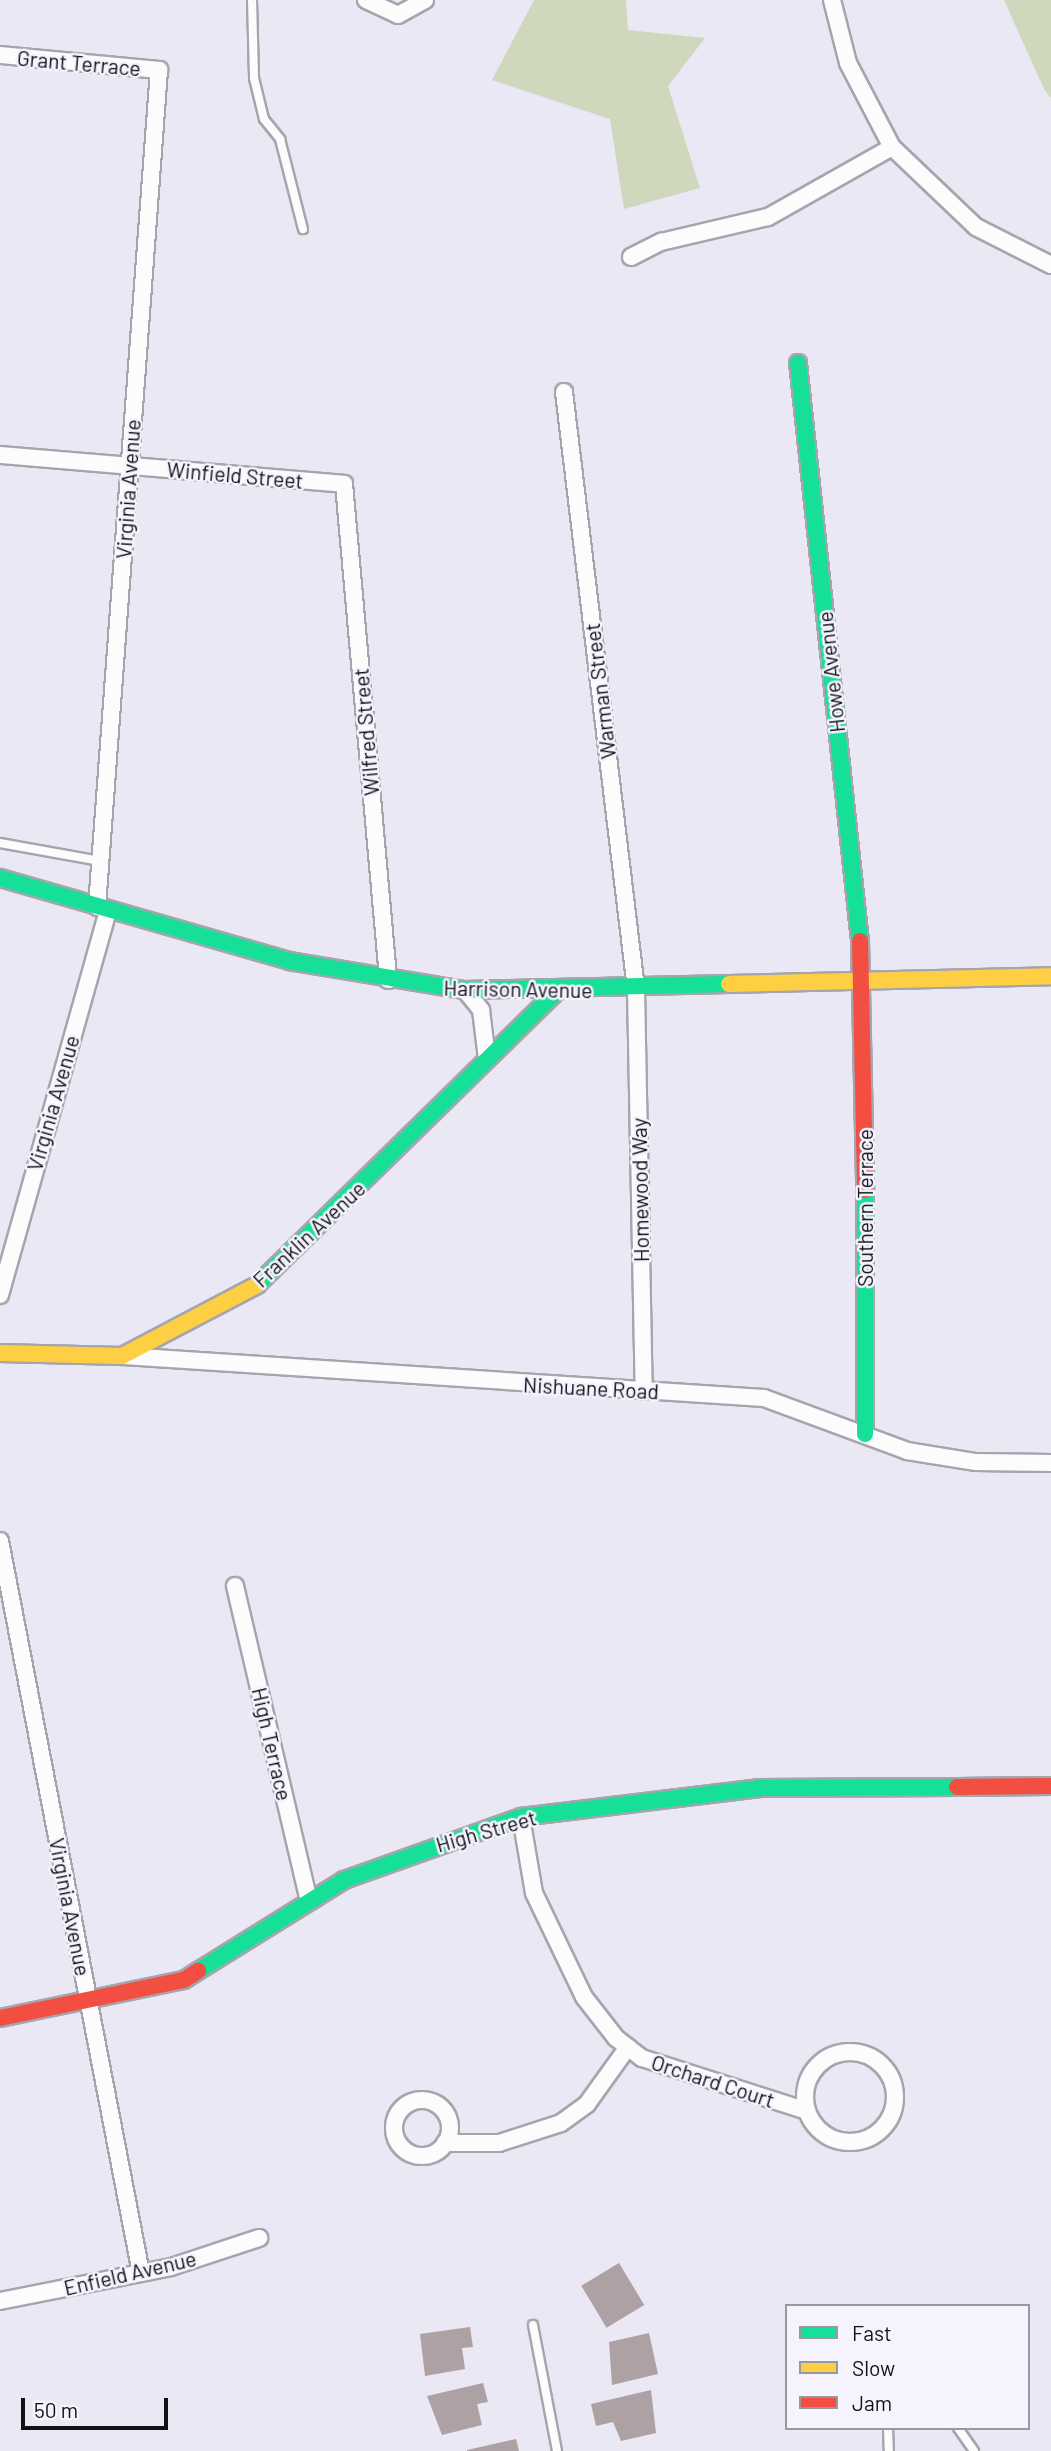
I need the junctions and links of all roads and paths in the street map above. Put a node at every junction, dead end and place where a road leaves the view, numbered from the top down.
1 (252, 0) edge
2 (366, 0) edge
3 (425, 0) edge
4 (832, 0) edge
5 (0, 55) edge
6 (159, 70) joint
7 (892, 146) junction
8 (303, 229) dead end
9 (631, 257) dead end
10 (1051, 265) edge
11 (798, 363) dead end
12 (564, 392) dead end
13 (0, 455) edge
14 (130, 466) junction
15 (344, 484) joint
16 (0, 843) edge
17 (100, 861) junction
18 (0, 878) edge
19 (103, 909) junction
20 (1051, 976) edge
21 (388, 980) junction
22 (864, 982) junction
23 (636, 989) junction
24 (465, 990) junction
25 (557, 991) junction
26 (487, 1059) junction
27 (0, 1295) edge
28 (0, 1353) edge
29 (122, 1356) junction
30 (644, 1391) junction
31 (865, 1434) junction
32 (1051, 1463) edge
33 (0, 1541) edge
34 (3, 1576) edge
35 (235, 1586) dead end
36 (1051, 1786) edge
37 (521, 1817) junction
38 (309, 1901) junction
39 (88, 1999) junction
40 (0, 2018) edge
41 (628, 2047) junction
42 (807, 2111) junction
43 (445, 2143) dead end
44 (259, 2238) dead end
45 (141, 2273) junction
46 (0, 2301) edge
47 (533, 2325) dead end
48 (888, 2430) edge
49 (959, 2430) edge
50 (557, 2451) edge
51 (889, 2451) edge
52 (974, 2451) edge

1 - 8 lane
2 - 3 street
4 - 7 street
5 - 6 street, Grant Terrace
6 - 14 street, Virginia Avenue
7 - 9 street
7 - 10 street
11 - 22 street, Howe Avenue
12 - 23 street, Warman Street
13 - 14 street, Winfield Street
14 - 15 street, Winfield Street
14 - 17 street, Virginia Avenue
15 - 21 street, Wilfred Street
16 - 17 lane
17 - 19 street, Virginia Avenue
18 - 19 street, Harrison Avenue
19 - 21 street, Harrison Avenue
19 - 27 street, Virginia Avenue
20 - 22 street, Harrison Avenue
21 - 24 street, Harrison Avenue
22 - 23 street, Harrison Avenue
22 - 31 street, Southern Terrace
23 - 25 street, Harrison Avenue
23 - 30 street, Homewood Way
24 - 25 street, Harrison Avenue
24 - 26 street
25 - 26 street, Franklin Avenue
26 - 29 street, Franklin Avenue
28 - 29 street, Franklin Avenue
29 - 30 street, Nishuane Road
30 - 31 street, Nishuane Road
31 - 32 street, Nishuane Road
33 - 34 street, Virginia Avenue
34 - 39 street, Virginia Avenue
35 - 38 street, High Terrace
36 - 37 street, High Street
37 - 38 street, High Street
37 - 41 street, Orchard Court
38 - 39 street, High Street
39 - 40 street, High Street
39 - 45 street, Virginia Avenue
41 - 42 street, Orchard Court
41 - 43 street
42 - 42 street
44 - 45 street, Enfield Avenue
45 - 46 street, Enfield Avenue
47 - 50 lane
48 - 51 lane
49 - 52 lane

